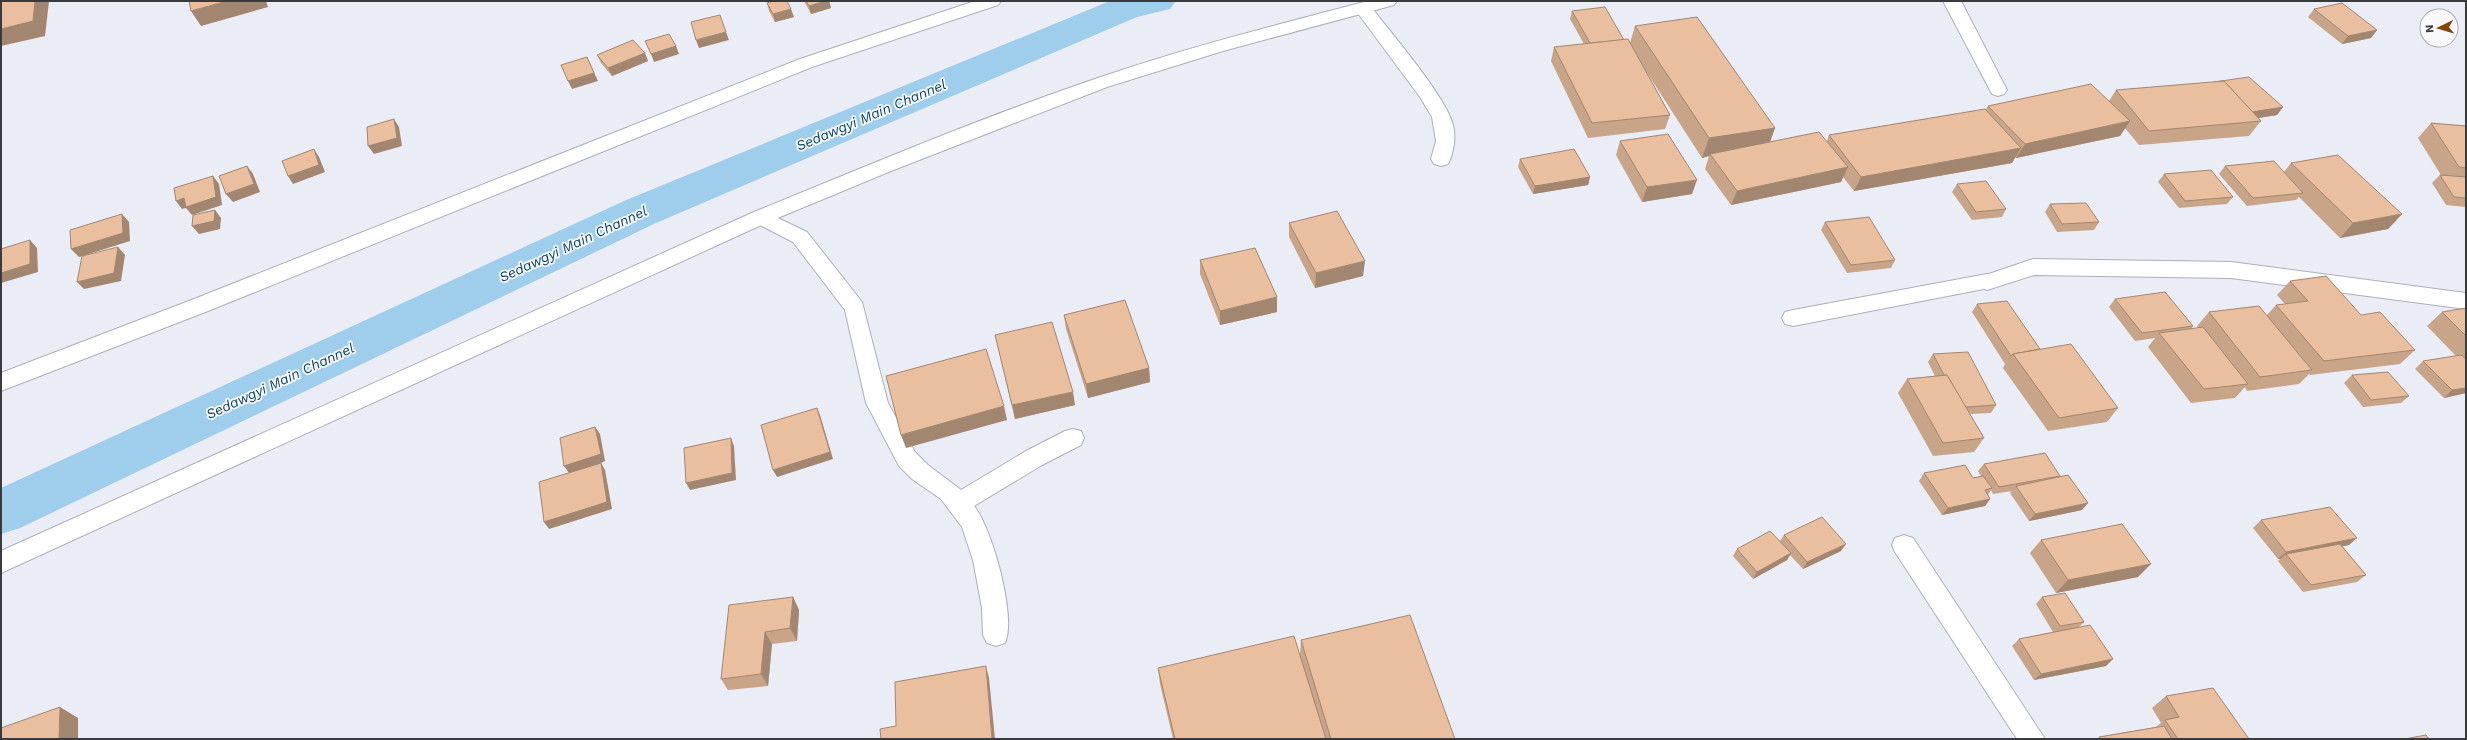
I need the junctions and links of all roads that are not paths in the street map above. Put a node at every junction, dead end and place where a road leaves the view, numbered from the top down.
1 (992, 1) edge
2 (1388, 1) edge
3 (1952, 1) edge
4 (1363, 8) junction
5 (1998, 90) dead end
6 (1441, 159) dead end
7 (761, 217) junction
8 (2466, 300) edge
9 (1794, 318) dead end
10 (1, 382) edge
11 (1073, 438) dead end
12 (959, 503) junction
13 (1904, 545) dead end
14 (1, 562) edge
15 (996, 635) dead end
16 (2032, 739) edge

1 - 10 street
2 - 4 street
3 - 5 street
4 - 6 street
4 - 7 street
7 - 12 street
7 - 14 street
8 - 9 street
11 - 12 street
12 - 15 street
13 - 16 street

